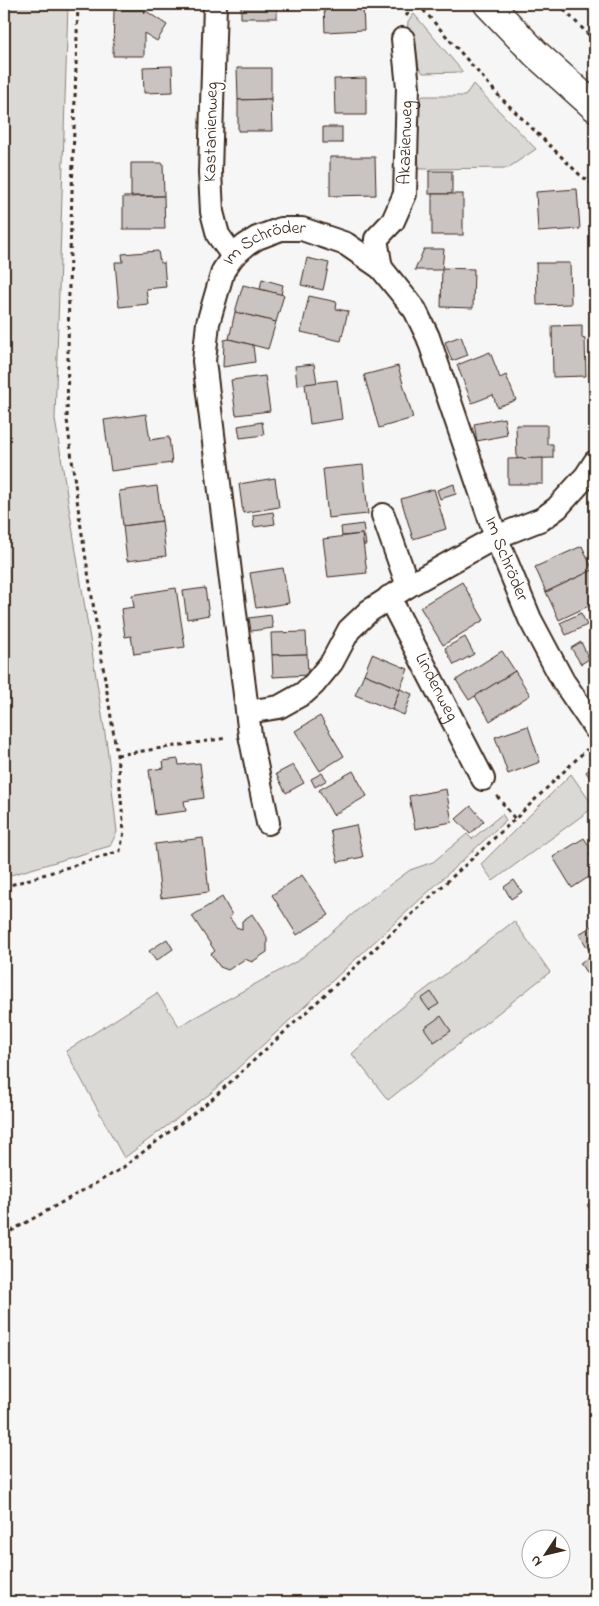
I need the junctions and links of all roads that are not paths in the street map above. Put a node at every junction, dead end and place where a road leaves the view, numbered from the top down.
1 (215, 4) edge
2 (488, 4) edge
3 (403, 39) dead end
4 (595, 107) edge
5 (233, 256) junction
6 (381, 268) junction
7 (595, 462) edge
8 (383, 515) dead end
9 (496, 537) junction
10 (408, 586) junction
11 (389, 597) junction
12 (248, 712) junction
13 (592, 738) edge
14 (483, 779) road end
15 (268, 823) dead end

1 - 5 street, Kastanienweg
2 - 4 street
3 - 6 street, Akazienweg
5 - 6 street, Im Schröder
5 - 12 street, Im Schröder
6 - 9 street, Im Schröder
7 - 9 street
8 - 10 street
9 - 10 street
9 - 13 street, Im Schröder
10 - 11 street
11 - 12 street
11 - 14 street, Lindenweg
12 - 15 street, Im Schröder

